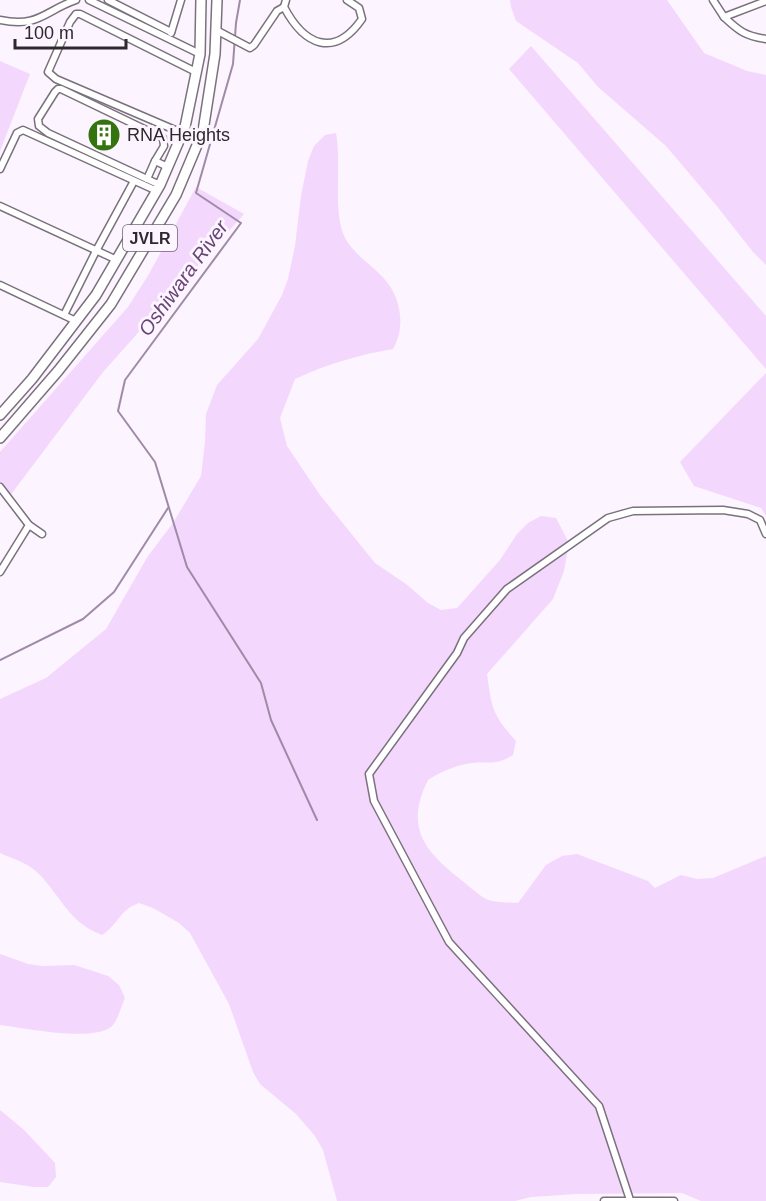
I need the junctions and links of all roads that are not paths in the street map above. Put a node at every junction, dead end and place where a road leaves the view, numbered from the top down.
1 (76, 0) edge
2 (89, 0) edge
3 (108, 0) edge
4 (181, 0) edge
5 (201, 0) edge
6 (217, 0) edge
7 (347, 0) edge
8 (713, 0) edge
9 (766, 1) edge
10 (285, 4) edge
11 (723, 17) junction
12 (0, 20) edge
13 (216, 30) junction
14 (171, 32) junction
15 (303, 34) junction
16 (315, 35) dead end
17 (169, 39) junction
18 (766, 39) edge
19 (200, 54) junction
20 (196, 72) junction
21 (183, 133) junction
22 (155, 161) junction
23 (168, 167) junction
24 (0, 169) edge
25 (147, 179) junction
26 (134, 181) junction
27 (159, 188) junction
28 (0, 206) edge
29 (96, 251) junction
30 (117, 260) junction
31 (0, 285) edge
32 (64, 315) junction
33 (76, 321) junction
34 (0, 415) edge
35 (0, 438) edge
36 (0, 487) edge
37 (29, 525) junction
38 (42, 534) dead end
39 (766, 534) edge
40 (0, 572) edge
41 (630, 1200) edge
42 (604, 1201) edge
43 (674, 1201) edge

1 - 12 street
2 - 17 street
3 - 14 street
4 - 14 street
5 - 19 main road, JVLR
6 - 13 main road, JVLR
7 - 15 street
8 - 11 street
9 - 11 street
10 - 13 street
10 - 15 street
11 - 18 street
13 - 35 main road, JVLR
14 - 17 street
15 - 16 street
17 - 19 street
19 - 20 main road, JVLR
20 - 21 main road, JVLR
20 - 21 street
21 - 23 main road, JVLR
22 - 23 street
22 - 25 street
22 - 25 street
23 - 27 main road, JVLR
24 - 26 street
25 - 27 street
26 - 27 street
26 - 29 street
27 - 30 main road, JVLR
28 - 29 street
29 - 30 street
29 - 32 street
30 - 33 main road, JVLR
31 - 32 street
32 - 33 street
33 - 34 main road, JVLR
36 - 37 street
37 - 38 street
37 - 40 street
39 - 41 street
41 - 42 street
41 - 43 street

